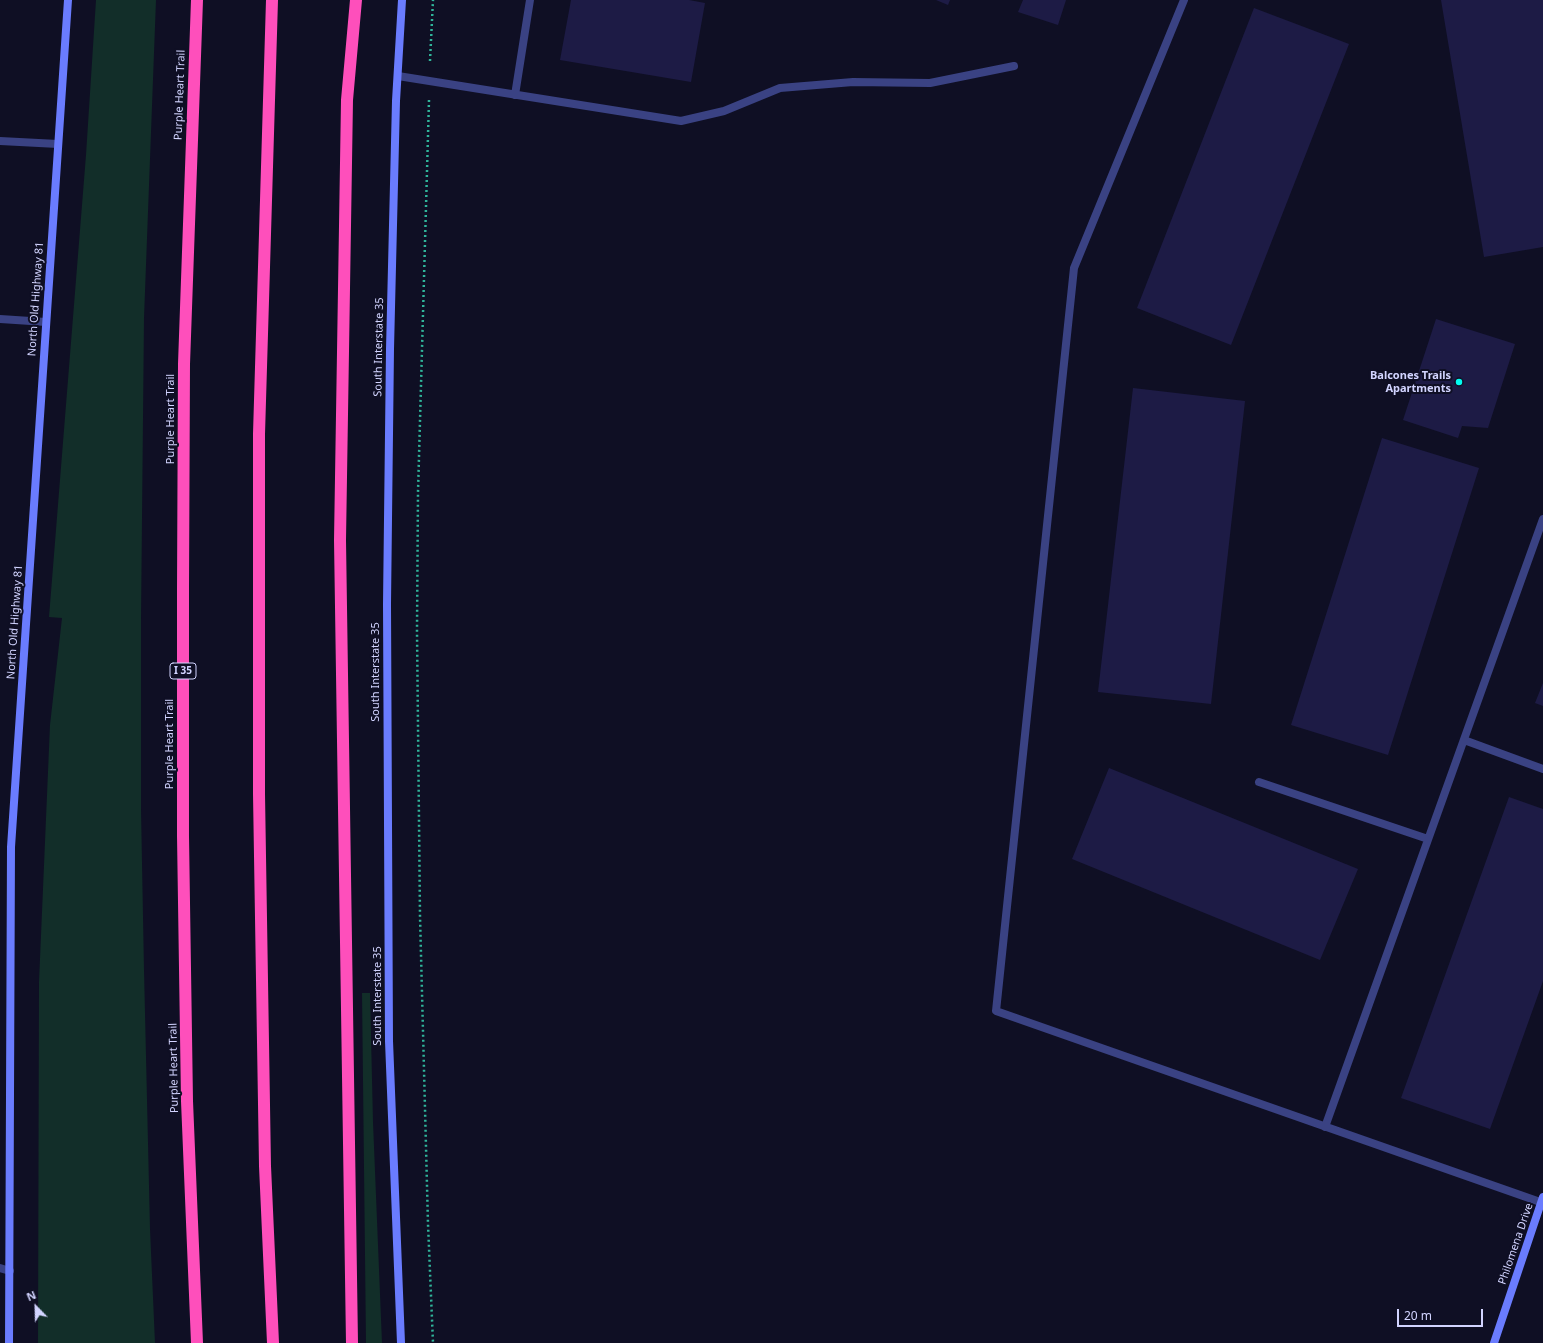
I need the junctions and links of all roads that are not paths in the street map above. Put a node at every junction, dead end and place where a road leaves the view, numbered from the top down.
1 (68, 0) edge
2 (197, 0) edge
3 (272, 0) edge
4 (356, 0) edge
5 (402, 0) edge
6 (530, 0) edge
7 (1184, 0) edge
8 (1014, 66) dead end
9 (398, 76) junction
10 (515, 95) junction
11 (0, 141) edge
12 (58, 144) junction
13 (0, 320) edge
14 (46, 322) junction
15 (1543, 519) edge
16 (1464, 740) junction
17 (1543, 769) edge
18 (1259, 782) dead end
19 (1428, 839) junction
20 (1325, 1127) junction
21 (1542, 1201) edge
22 (0, 1268) edge
23 (10, 1271) junction
24 (9, 1343) edge
25 (197, 1343) edge
26 (273, 1343) edge
27 (352, 1343) edge
28 (401, 1343) edge
29 (1494, 1343) edge

1 - 12 main road, North Old Highway 81
2 - 25 highway, Purple Heart Trail / I 35
3 - 26 highway
4 - 27 highway
5 - 9 main road, South Interstate 35
6 - 10 street
7 - 20 street
8 - 10 street
9 - 10 street
9 - 28 main road, South Interstate 35
11 - 12 street
12 - 14 main road, North Old Highway 81
13 - 14 street
14 - 23 main road, North Old Highway 81
15 - 16 street
16 - 17 street
16 - 19 street
18 - 19 street
19 - 20 street
20 - 21 street
21 - 29 main road, Philomena Drive
22 - 23 street
23 - 24 main road, North Old Highway 81

